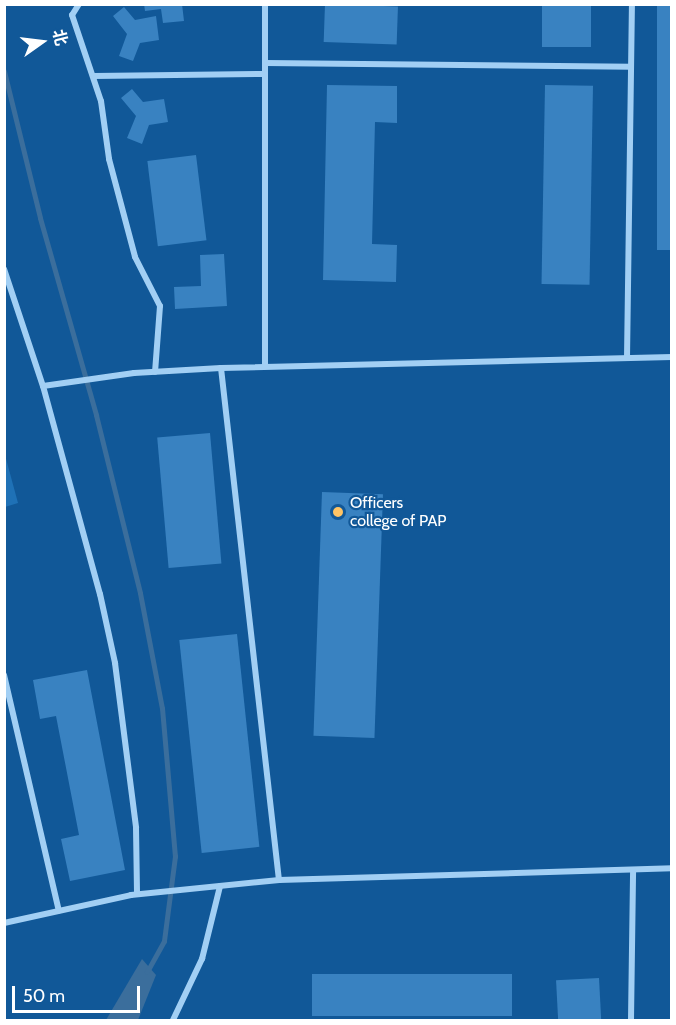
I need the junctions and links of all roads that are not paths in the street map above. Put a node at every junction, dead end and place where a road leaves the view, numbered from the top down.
1 (79, 4) edge
2 (265, 4) edge
3 (632, 4) edge
4 (265, 63) junction
5 (631, 67) junction
6 (265, 74) junction
7 (94, 76) junction
8 (4, 269) edge
9 (672, 357) edge
10 (627, 358) junction
11 (265, 366) junction
12 (220, 368) junction
13 (155, 372) junction
14 (43, 386) junction
15 (4, 675) edge
16 (672, 868) edge
17 (633, 870) junction
18 (279, 880) junction
19 (220, 886) junction
20 (141, 894) junction
21 (59, 911) junction
22 (4, 923) edge
23 (173, 1020) edge
24 (631, 1020) edge

1 - 7 street
2 - 4 street
3 - 5 street
4 - 5 street
4 - 6 street
5 - 10 street
6 - 7 street
6 - 11 street
7 - 13 street
8 - 14 street
9 - 10 street
10 - 11 street
11 - 12 street
12 - 13 street
12 - 18 street
13 - 14 street
14 - 20 street
15 - 21 street
16 - 17 street
17 - 18 street
17 - 24 street
18 - 19 street
19 - 20 street
19 - 23 street
20 - 21 street
21 - 22 street

